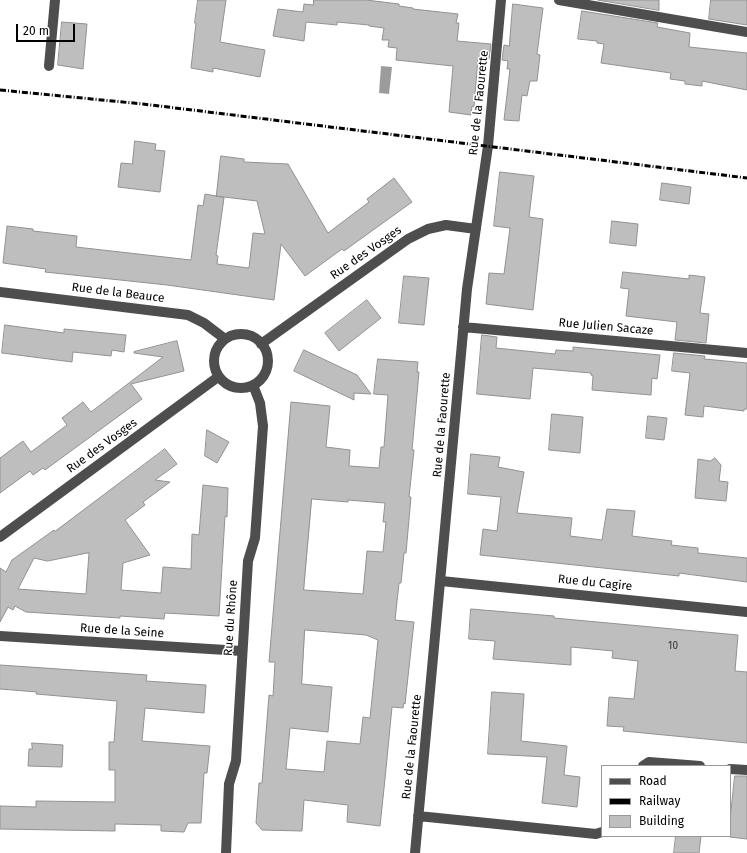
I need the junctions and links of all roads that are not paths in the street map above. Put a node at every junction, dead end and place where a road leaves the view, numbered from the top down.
1 (55, 0) edge
2 (501, 0) edge
3 (559, 0) edge
4 (747, 32) edge
5 (49, 66) dead end
6 (476, 229) junction
7 (0, 292) edge
8 (463, 327) junction
9 (225, 339) junction
10 (261, 344) junction
11 (747, 353) edge
12 (218, 377) junction
13 (253, 385) junction
14 (0, 537) edge
15 (441, 581) junction
16 (747, 612) edge
17 (0, 636) edge
18 (242, 651) junction
19 (644, 765) edge
20 (687, 765) edge
21 (731, 769) edge
22 (747, 770) edge
23 (418, 816) junction
24 (601, 832) edge
25 (226, 853) edge
26 (415, 853) edge

1 - 5 street
2 - 6 street, Rue de la Faourette
3 - 4 street
6 - 8 street, Rue de la Faourette
6 - 10 street, Rue des Vosges
7 - 9 street, Rue de la Beauce
8 - 11 street, Rue Julien Sacaze
8 - 15 street, Rue de la Faourette
9 - 10 street
9 - 12 street
10 - 13 street
12 - 13 street
12 - 14 street, Rue des Vosges
13 - 18 street, Rue du Rhône
15 - 16 street, Rue du Cagire
15 - 23 street, Rue de la Faourette
17 - 18 street, Rue de la Seine
18 - 25 street, Rue du Rhône
19 - 20 street
21 - 22 street
23 - 24 street
23 - 26 street, Rue de la Faourette

